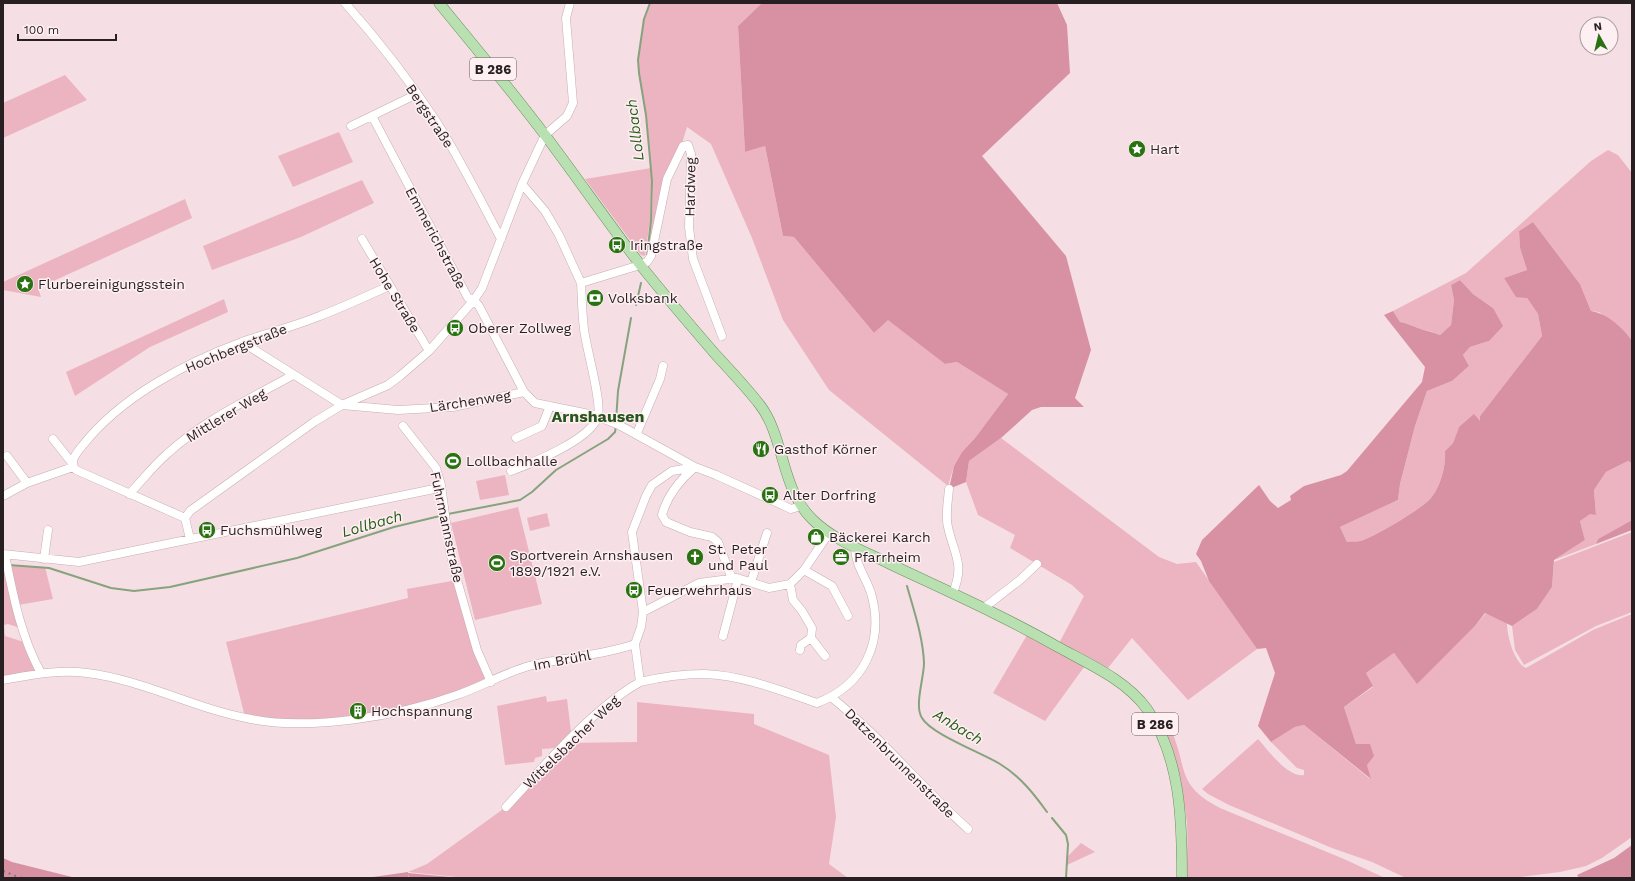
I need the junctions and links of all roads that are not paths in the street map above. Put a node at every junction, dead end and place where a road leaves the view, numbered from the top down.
1 (345, 3) edge
2 (440, 3) edge
3 (570, 3) edge
4 (417, 94) junction
5 (372, 116) junction
6 (351, 126) dead end
7 (545, 135) junction
8 (522, 184) junction
9 (362, 239) dead end
10 (501, 239) junction
11 (640, 264) junction
12 (581, 283) junction
13 (389, 286) junction
14 (474, 300) junction
15 (722, 336) dead end
16 (242, 342) junction
17 (429, 351) junction
18 (663, 366) dead end
19 (294, 375) junction
20 (524, 392) junction
21 (342, 405) junction
22 (550, 406) junction
23 (598, 416) junction
24 (403, 426) dead end
25 (636, 433) junction
26 (516, 438) dead end
27 (54, 439) dead end
28 (7, 456) dead end
29 (72, 465) junction
30 (695, 467) junction
31 (511, 471) dead end
32 (27, 483) junction
33 (441, 485) junction
34 (949, 489) dead end
35 (129, 494) junction
36 (3, 496) edge
37 (801, 506) junction
38 (185, 518) junction
39 (48, 530) dead end
40 (767, 533) dead end
41 (829, 533) junction
42 (190, 539) junction
43 (855, 547) junction
44 (44, 559) junction
45 (6, 560) edge
46 (1037, 564) dead end
47 (804, 570) junction
48 (735, 579) junction
49 (751, 582) junction
50 (790, 584) junction
51 (953, 593) junction
52 (985, 607) junction
53 (643, 612) junction
54 (848, 616) dead end
55 (723, 636) dead end
56 (811, 638) junction
57 (635, 644) junction
58 (800, 650) dead end
59 (825, 656) dead end
60 (41, 673) junction
61 (3, 680) edge
62 (491, 682) junction
63 (640, 682) junction
64 (831, 698) junction
65 (506, 807) dead end
66 (968, 830) dead end
67 (1182, 878) edge

1 - 4 street, Bergstraße
2 - 7 main road, B 286
3 - 7 street
4 - 5 street
4 - 10 street, Bergstraße
5 - 6 street
5 - 14 street, Emmerichstraße
7 - 8 street
7 - 11 main road, B 286
8 - 10 street
8 - 12 street
9 - 13 street, Hohe Straße
10 - 14 street
11 - 12 street
11 - 15 street, Hardweg
11 - 37 main road, B 286
12 - 23 street
13 - 16 street, Hochbergstraße
13 - 17 street, Hohe Straße
14 - 17 street
14 - 20 street, Emmerichstraße
16 - 19 street, Lärchenweg
16 - 29 street, Hochbergstraße
17 - 21 street
18 - 25 street
19 - 21 street, Lärchenweg
19 - 35 street, Mittlerer Weg
20 - 21 street, Lärchenweg
20 - 22 street, Emmerichstraße
21 - 38 street
22 - 23 street, Emmerichstraße
22 - 26 street
23 - 25 street, Emmerichstraße
23 - 31 street
24 - 33 street, Fuhrmannstraße
25 - 30 street, Emmerichstraße
27 - 29 street
28 - 32 street
29 - 32 street
29 - 35 street
30 - 37 street
30 - 48 street
30 - 53 street
32 - 36 street
33 - 42 street
33 - 62 street, Fuhrmannstraße
34 - 51 street
35 - 38 street
37 - 41 main road, B 286
38 - 42 street
39 - 44 street
40 - 49 street
41 - 43 main road, B 286
41 - 47 street
42 - 44 street
43 - 51 main road, B 286
43 - 64 street
44 - 45 street
45 - 60 street
46 - 52 street
47 - 50 street
47 - 54 street
48 - 49 street
48 - 53 street
48 - 55 street
49 - 50 street
50 - 56 street
51 - 52 main road, B 286
52 - 67 main road, B 286
53 - 57 street
56 - 58 street
56 - 59 street
57 - 62 street, Im Brühl
57 - 63 street
60 - 61 street, Im Brühl
60 - 62 street, Im Brühl
63 - 64 street
63 - 65 street, Wittelsbacher Weg
64 - 66 street, Datzenbrunnenstraße

